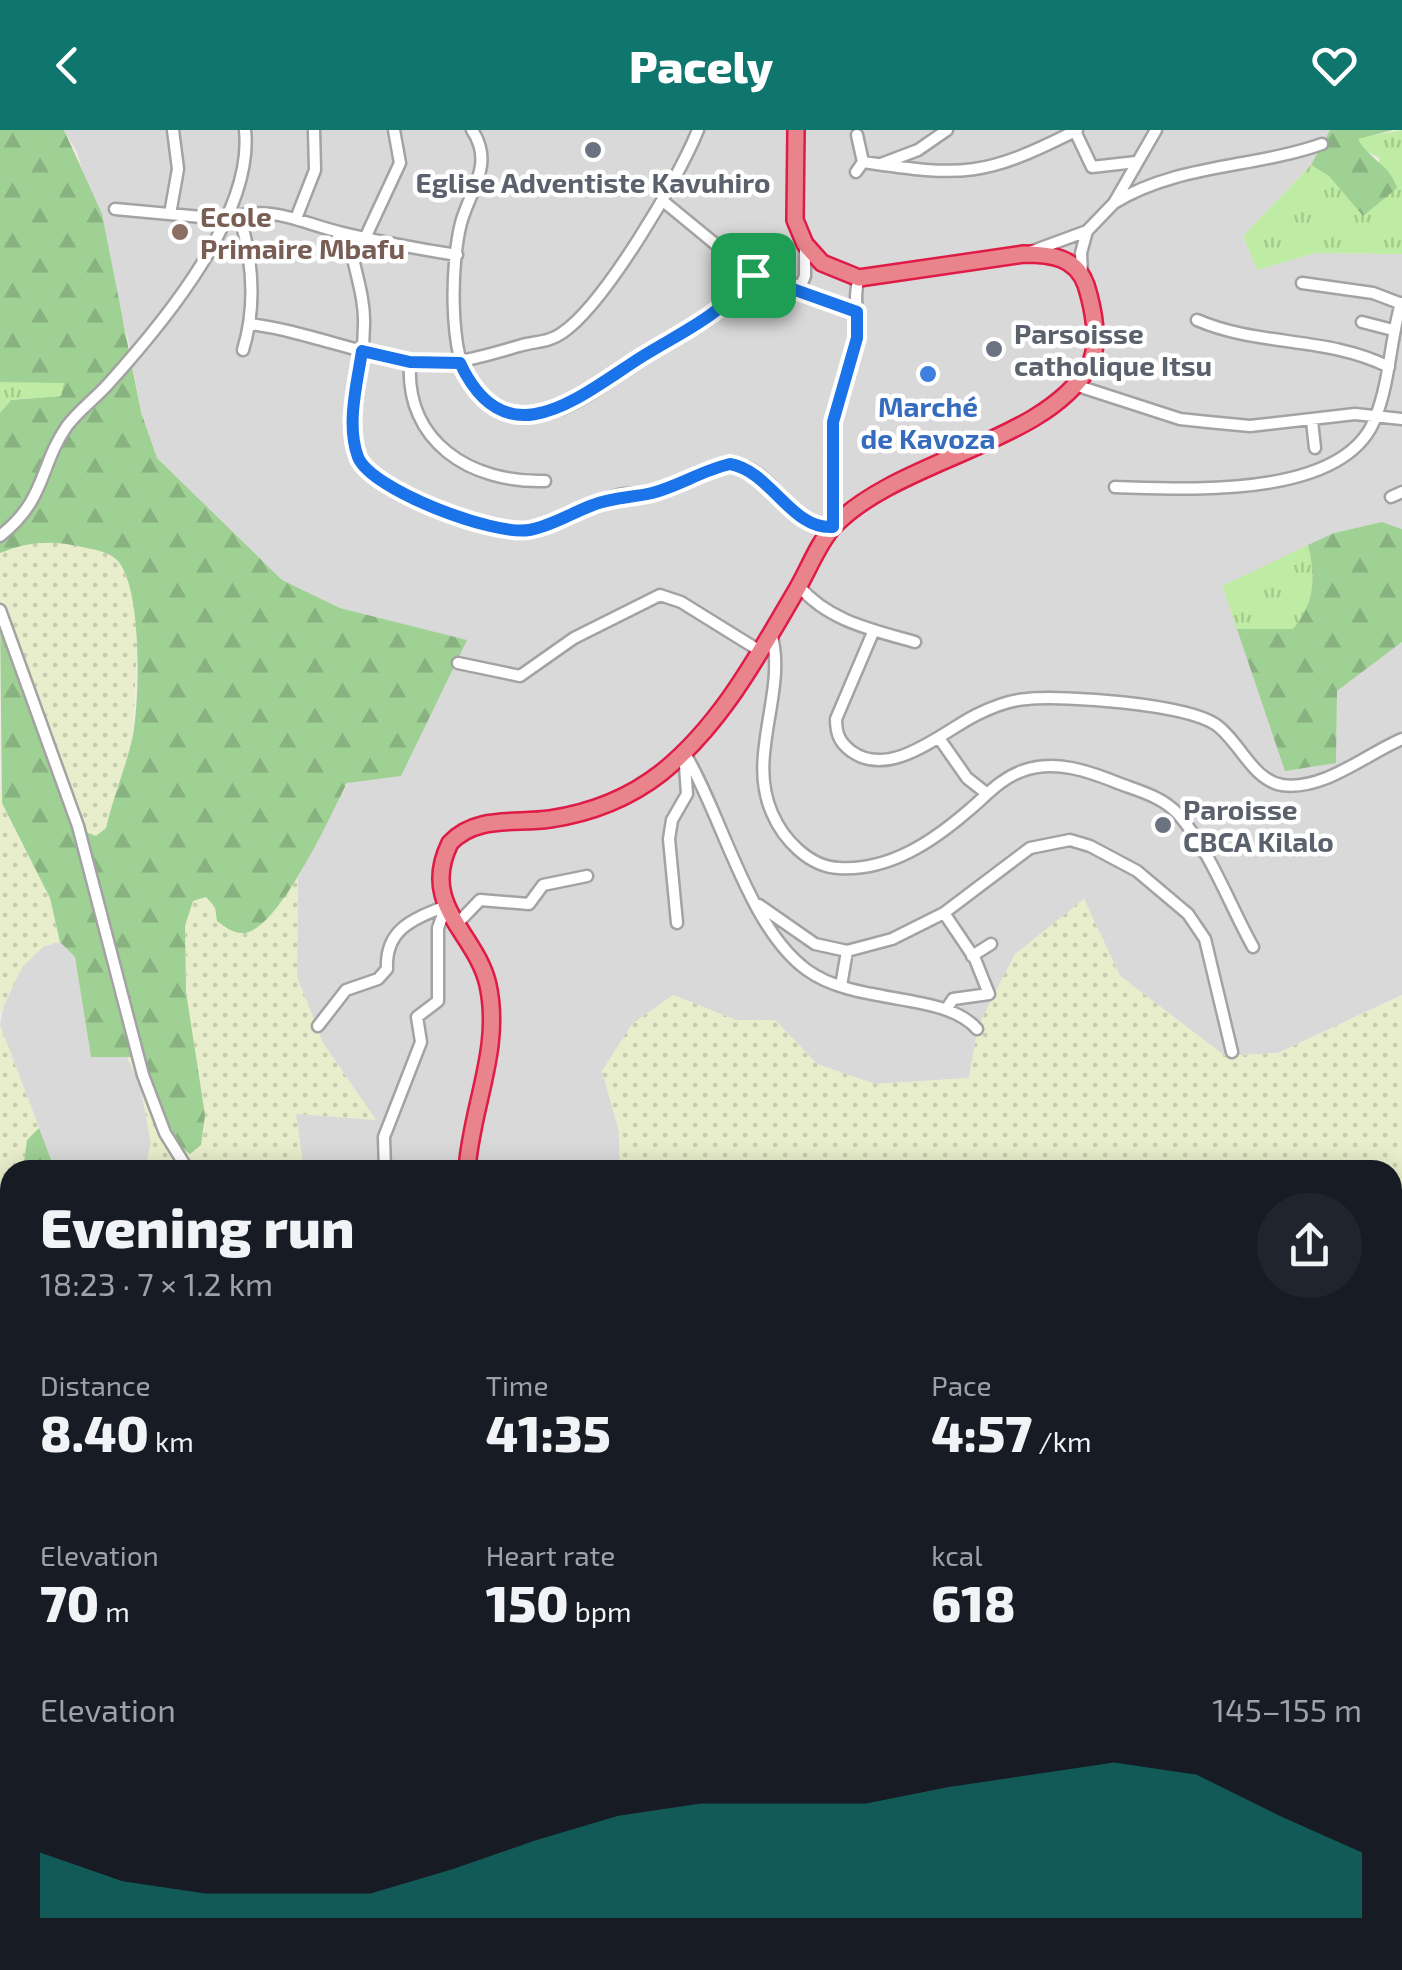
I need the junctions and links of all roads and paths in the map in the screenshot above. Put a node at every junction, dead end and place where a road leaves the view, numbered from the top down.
1 (173, 130) edge
2 (246, 130) edge
3 (314, 130) edge
4 (394, 130) edge
5 (472, 130) edge
6 (698, 130) edge
7 (796, 130) edge
8 (947, 130) edge
9 (1156, 130) edge
10 (1076, 131) edge
11 (857, 136) dead end
12 (1322, 144) dead end
13 (1136, 162) junction
14 (880, 164) junction
15 (663, 202) junction
16 (1114, 203) junction
17 (116, 209) dead end
18 (170, 214) junction
19 (239, 215) junction
20 (297, 216) junction
21 (223, 219) junction
22 (1087, 231) junction
23 (349, 235) junction
24 (366, 236) junction
25 (805, 244) junction
26 (1024, 254) junction
27 (457, 255) junction
28 (753, 275) junction
29 (1082, 275) junction
30 (859, 278) junction
31 (1302, 283) dead end
32 (799, 290) junction
33 (1401, 303) edge
34 (857, 312) junction
35 (1197, 320) dead end
36 (1362, 322) dead end
37 (250, 324) junction
38 (1393, 330) junction
39 (243, 350) dead end
40 (362, 351) junction
41 (410, 362) junction
42 (460, 363) junction
43 (1389, 367) junction
44 (1075, 385) junction
45 (1377, 416) junction
46 (1402, 419) edge
47 (1312, 421) junction
48 (1315, 448) dead end
49 (545, 481) dead end
50 (1115, 487) dead end
51 (833, 527) junction
52 (0, 536) edge
53 (799, 586) junction
54 (0, 610) edge
55 (874, 630) junction
56 (771, 633) junction
57 (915, 642) dead end
58 (760, 651) junction
59 (458, 663) dead end
60 (939, 738) junction
61 (1402, 738) edge
62 (684, 752) junction
63 (986, 793) junction
64 (674, 865) junction
65 (686, 872) dead end
66 (587, 876) dead end
67 (446, 906) junction
68 (759, 906) junction
69 (944, 913) junction
70 (678, 923) dead end
71 (454, 926) junction
72 (991, 944) dead end
73 (1253, 947) dead end
74 (847, 952) junction
75 (972, 956) junction
76 (841, 986) junction
77 (947, 1008) junction
78 (318, 1026) dead end
79 (977, 1030) dead end
80 (1232, 1052) dead end
81 (182, 1160) edge
82 (385, 1160) edge
83 (469, 1160) edge

1 - 18 street
2 - 21 street
3 - 20 street
4 - 24 street
5 - 27 street
6 - 15 street
7 - 25 highway
8 - 14 street
9 - 13 street
10 - 13 street
10 - 14 street
11 - 14 street
12 - 16 street
13 - 16 street
15 - 28 street
15 - 42 street
16 - 22 street
17 - 18 street
18 - 21 street
19 - 20 street
19 - 21 street
19 - 37 street
20 - 23 street
21 - 52 street
22 - 26 street
22 - 29 street
23 - 24 street
23 - 40 street
24 - 27 street
25 - 30 highway
25 - 32 street
26 - 29 highway
26 - 30 highway
27 - 42 street
28 - 32 street
28 - 42 street
29 - 44 highway
30 - 34 street
31 - 33 street
32 - 34 street
33 - 38 street
34 - 51 street
35 - 43 street
36 - 38 street
37 - 39 street
37 - 40 street
38 - 43 street
40 - 41 street
40 - 51 street
41 - 42 street
41 - 49 street
43 - 45 street
44 - 47 street
44 - 51 highway
45 - 46 street
45 - 47 street
45 - 50 street
47 - 48 street
51 - 53 highway
53 - 55 street
53 - 56 highway
54 - 81 street
55 - 57 street
55 - 60 street
56 - 58 highway
56 - 63 street
58 - 59 street
58 - 62 highway
60 - 61 street
60 - 63 street
62 - 64 street
62 - 67 highway
62 - 68 street
63 - 73 street
64 - 65 street
64 - 70 street
66 - 71 street
67 - 71 highway
67 - 78 street
67 - 82 street
68 - 74 street
68 - 76 street
69 - 74 street
69 - 75 street
69 - 80 street
71 - 83 highway
72 - 75 street
74 - 76 street
75 - 77 street
76 - 77 street
77 - 79 street

